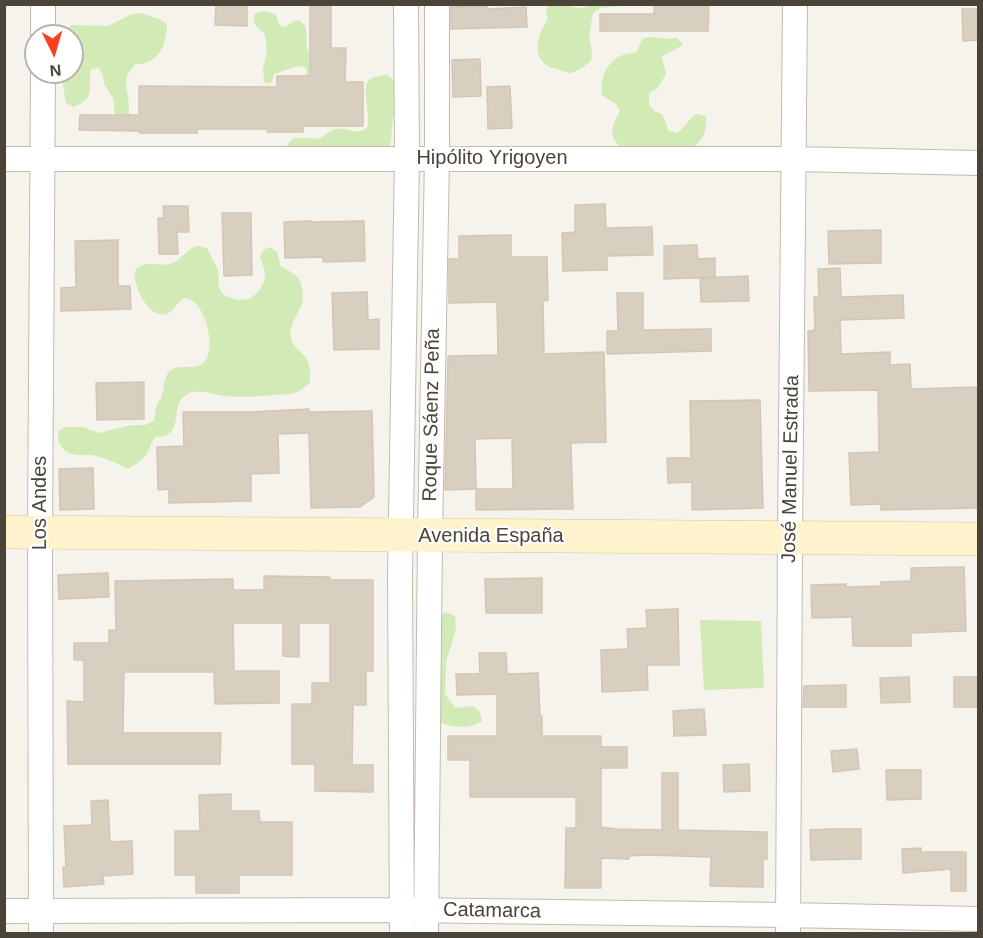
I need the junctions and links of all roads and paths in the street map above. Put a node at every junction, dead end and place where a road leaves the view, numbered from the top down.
1 (44, 4) edge
2 (406, 4) edge
3 (437, 4) edge
4 (795, 4) edge
5 (43, 24) edge
6 (43, 84) edge
7 (407, 158) junction
8 (436, 158) junction
9 (4, 159) edge
10 (42, 159) junction
11 (794, 159) junction
12 (978, 163) edge
13 (4, 532) edge
14 (40, 532) junction
15 (416, 536) junction
16 (790, 538) junction
17 (978, 539) edge
18 (4, 911) edge
19 (978, 919) edge
20 (402, 922) edge
21 (426, 922) edge
22 (41, 923) edge
23 (788, 924) edge

1 - 5 street
2 - 7 street, Roque Sáenz Peña
3 - 8 street, Roque Sáenz Peña
4 - 11 street, José Manuel Estrada
6 - 10 street, Los Andes
7 - 8 street, Hipólito Yrigoyen
7 - 10 street, Hipólito Yrigoyen
7 - 15 street, Roque Sáenz Peña
8 - 11 street, Hipólito Yrigoyen
8 - 15 street, Roque Sáenz Peña
9 - 10 street, Hipólito Yrigoyen
10 - 14 street, Los Andes
11 - 12 street, Hipólito Yrigoyen
11 - 16 street, José Manuel Estrada
13 - 14 main road, Avenida España
14 - 15 main road, Avenida España
14 - 22 street, Los Andes
15 - 16 main road, Avenida España
15 - 20 street, Roque Sáenz Peña
15 - 21 street, Roque Sáenz Peña
16 - 17 main road, Avenida España
16 - 23 street, José Manuel Estrada
18 - 22 street, Catamarca
19 - 23 street, Catamarca
20 - 21 street, Catamarca
20 - 22 street, Catamarca
21 - 23 street, Catamarca

